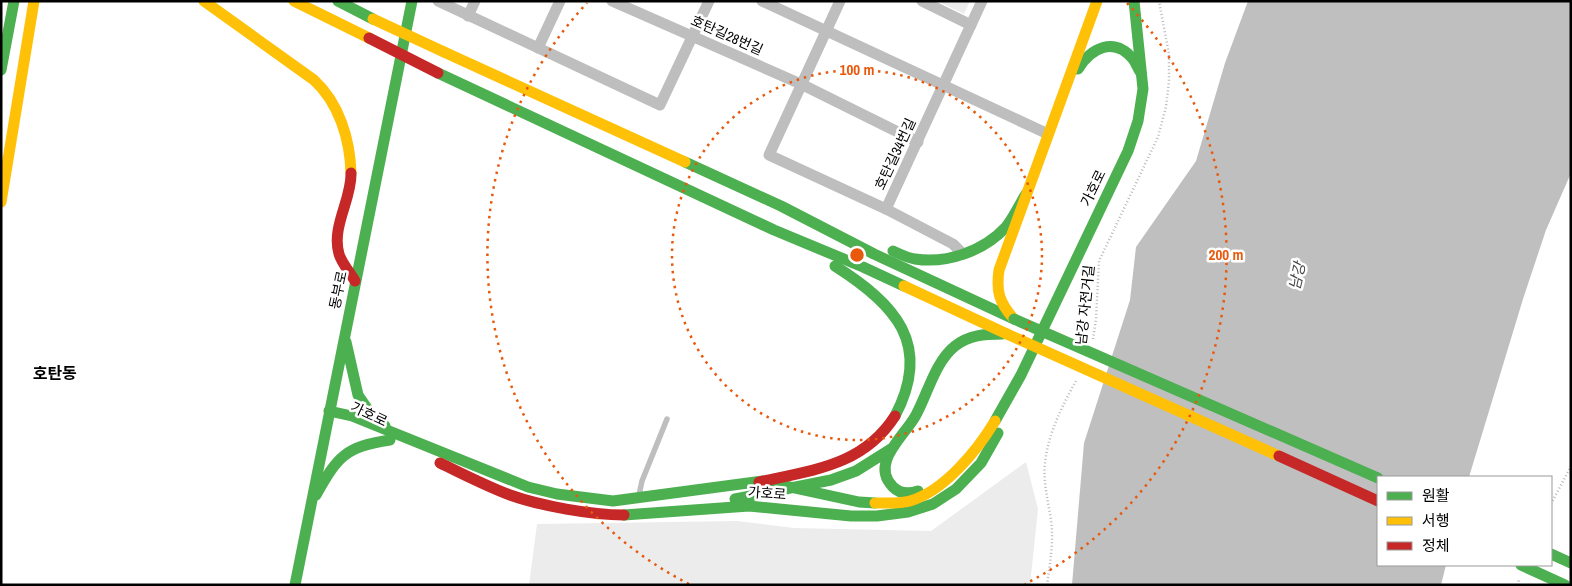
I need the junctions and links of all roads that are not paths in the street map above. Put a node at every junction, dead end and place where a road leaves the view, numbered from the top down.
1 (14, 1) edge
2 (34, 1) edge
3 (204, 1) edge
4 (294, 1) edge
5 (338, 1) edge
6 (412, 1) edge
7 (438, 1) edge
8 (475, 1) edge
9 (560, 1) edge
10 (612, 1) edge
11 (709, 1) edge
12 (762, 1) edge
13 (840, 1) edge
14 (922, 1) edge
15 (982, 1) edge
16 (1097, 1) edge
17 (1134, 1) edge
18 (468, 16) junction
19 (971, 25) junction
20 (827, 31) junction
21 (693, 36) junction
22 (538, 48) junction
23 (1, 70) edge
24 (1142, 76) junction
25 (803, 85) junction
26 (944, 86) junction
27 (1058, 106) junction
28 (1048, 134) junction
29 (918, 142) junction
30 (1026, 194) junction
31 (1, 202) edge
32 (781, 206) junction
33 (886, 209) junction
34 (774, 230) junction
35 (963, 254) junction
36 (355, 281) junction
37 (1014, 319) junction
38 (344, 333) junction
39 (1007, 334) junction
40 (1021, 375) junction
41 (329, 411) junction
42 (666, 419) dead end
43 (390, 436) junction
44 (892, 448) junction
45 (948, 478) junction
46 (1377, 478) edge
47 (759, 482) junction
48 (793, 487) junction
49 (638, 499) junction
50 (1377, 501) edge
51 (308, 510) junction
52 (684, 510) junction
53 (643, 514) junction
54 (1552, 554) edge
55 (1571, 563) edge
56 (1523, 566) edge
57 (294, 585) edge
58 (1565, 585) edge

1 - 23 main road
2 - 31 main road
3 - 36 main road
4 - 34 main road, bridge
5 - 32 main road, bridge
6 - 36 main road, 동부로
7 - 18 street
8 - 18 street
9 - 22 street
10 - 21 street, 호탄길28번길
11 - 21 street
12 - 20 street
13 - 20 street
14 - 19 street
15 - 19 street, 호탄길34번길
16 - 27 main road
17 - 24 main road, 가호로
18 - 22 street
19 - 26 street, 호탄길34번길
20 - 25 street
20 - 26 street
21 - 22 street
21 - 25 street, 호탄길28번길
24 - 27 main road
24 - 40 main road, 가호로
25 - 29 street, 호탄길28번길
25 - 33 street
26 - 28 street
26 - 29 street, 호탄길34번길
27 - 28 main road
28 - 30 main road
29 - 33 street, 호탄길34번길
30 - 35 main road
30 - 37 main road
32 - 35 main road
32 - 37 main road
33 - 35 street, 호탄길34번길
34 - 39 main road
34 - 47 main road
36 - 38 main road, 동부로
37 - 46 main road, bridge
38 - 41 main road, 동부로
38 - 43 main road
39 - 44 main road
39 - 50 main road, bridge
40 - 45 main road, 가호로
40 - 52 main road, 가호로
41 - 43 main road, 가호로
41 - 51 main road, 동부로
42 - 49 lane
43 - 49 main road, 가호로
43 - 51 main road
43 - 53 main road, 가호로
44 - 45 main road
44 - 48 main road
45 - 48 main road, 가호로
47 - 48 main road, 가호로
47 - 49 main road, 가호로
48 - 52 main road
49 - 53 lane
51 - 57 main road, 동부로
52 - 53 main road, 가호로
54 - 55 main road
56 - 58 main road

